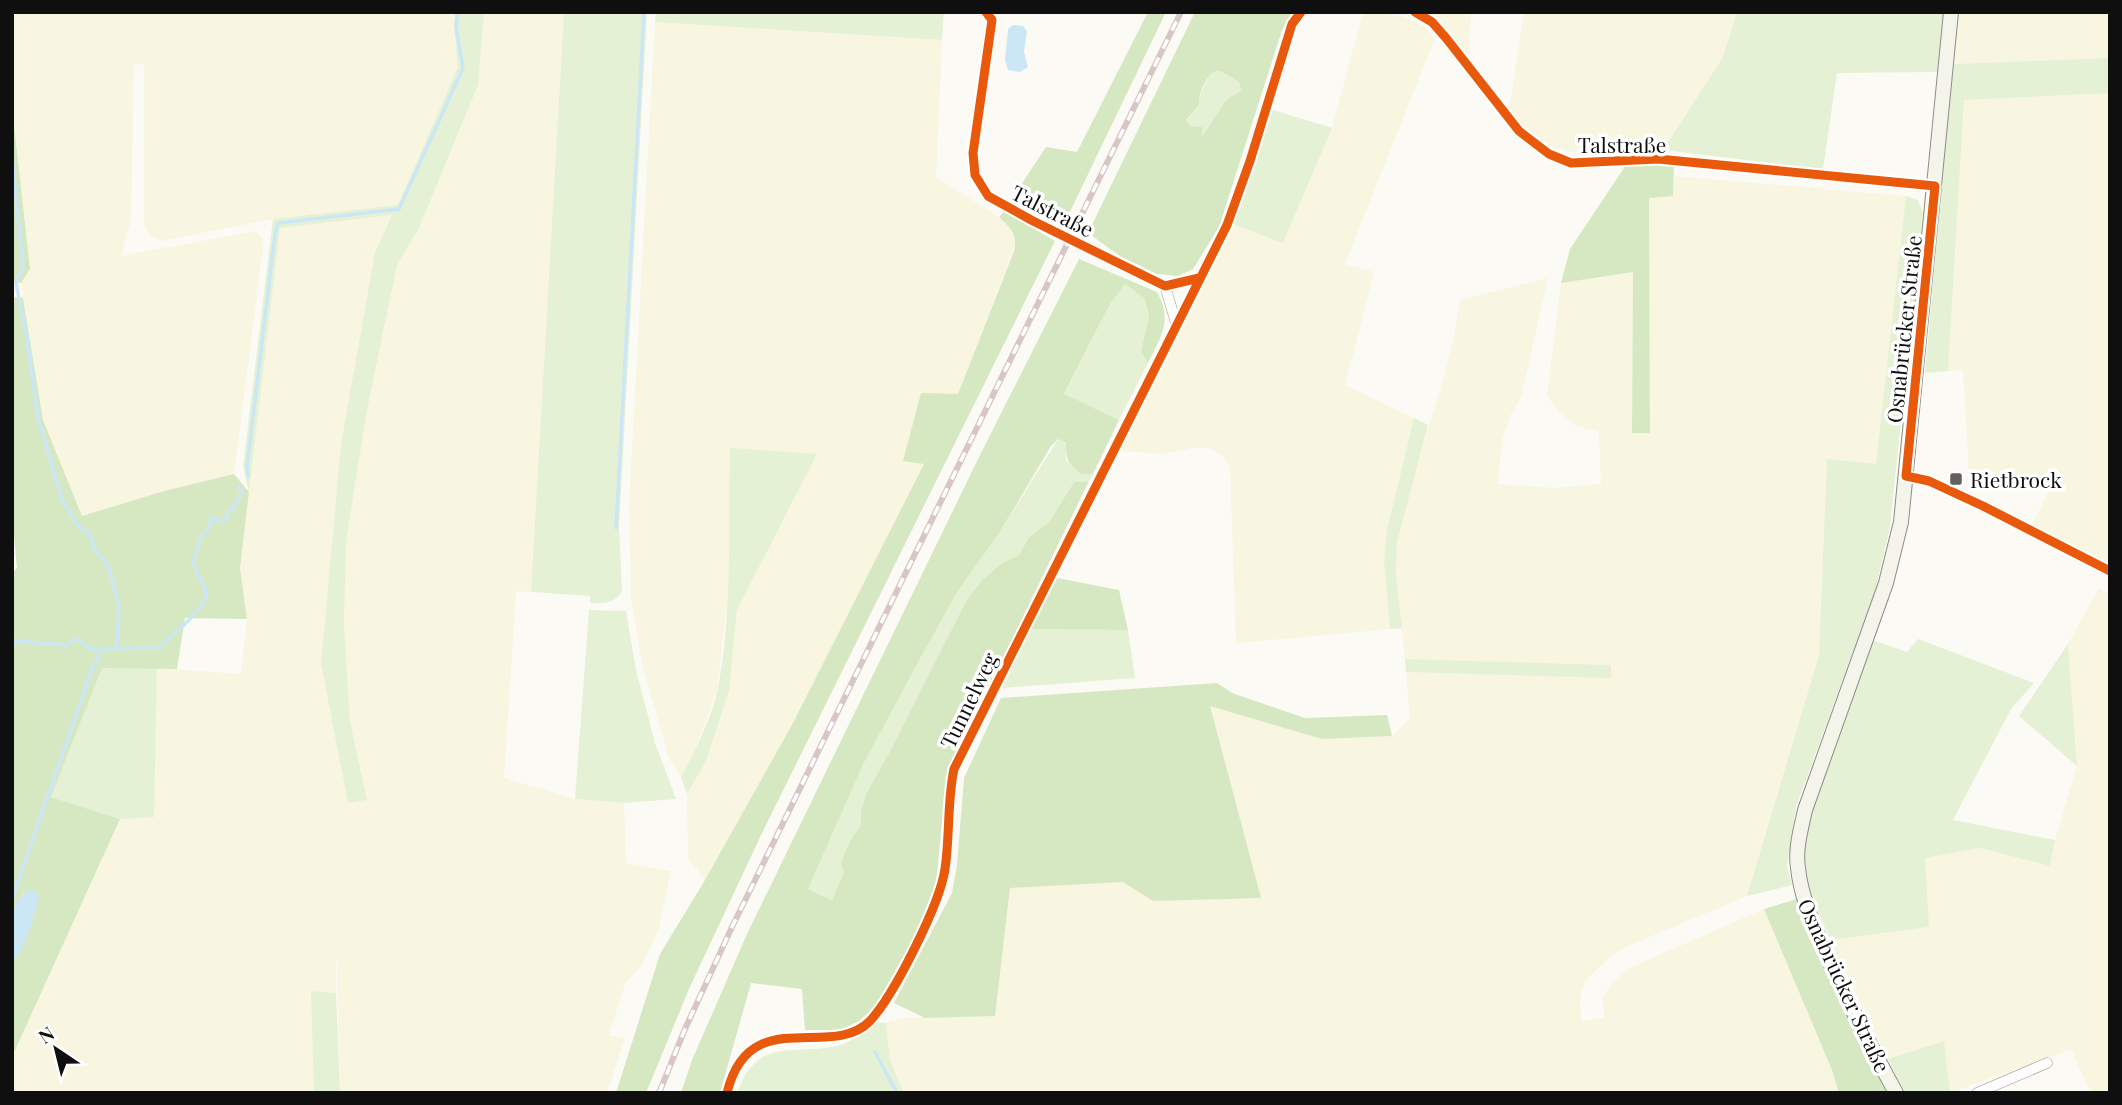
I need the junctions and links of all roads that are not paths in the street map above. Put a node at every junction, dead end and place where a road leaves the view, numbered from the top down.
1 (986, 12) edge
2 (1301, 12) edge
3 (1415, 12) edge
4 (1951, 12) edge
5 (1935, 186) junction
6 (1199, 278) junction
7 (1165, 286) junction
8 (1176, 323) junction
9 (1906, 476) junction
10 (2110, 571) edge
11 (2047, 1063) dead end
12 (727, 1093) edge
13 (1896, 1093) edge
14 (1977, 1093) edge

1 - 7 street, Talstraße, bridge
2 - 6 street
3 - 5 street, Talstraße
4 - 5 main road, Osnabrücker Straße
5 - 9 main road, Osnabrücker Straße
6 - 7 street
6 - 8 street
7 - 8 street
8 - 12 street, Tunnelweg
9 - 10 street
9 - 13 main road, Osnabrücker Straße
11 - 14 street

